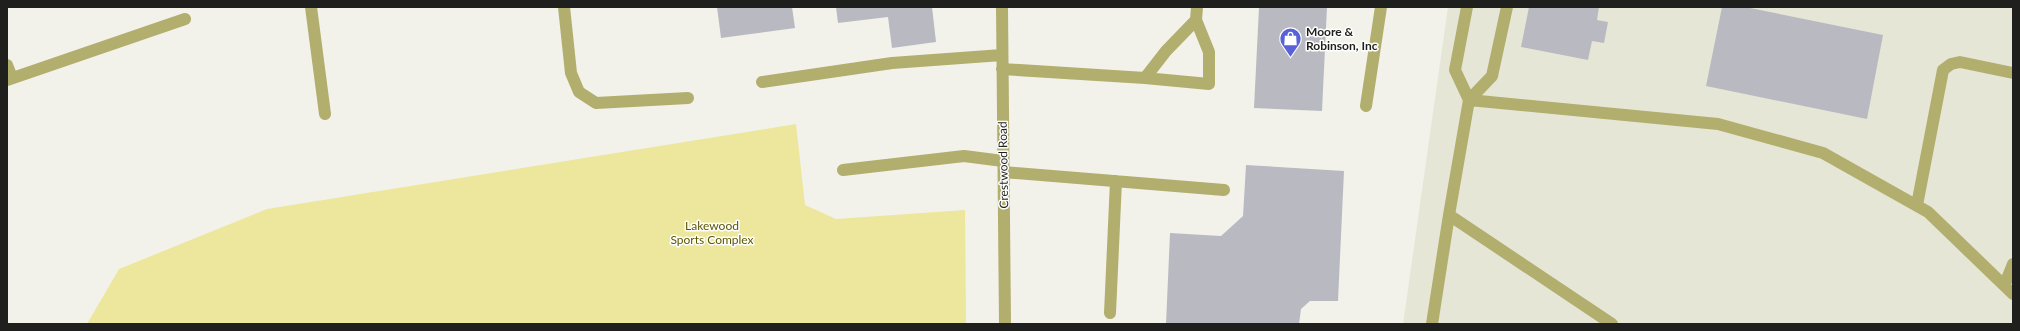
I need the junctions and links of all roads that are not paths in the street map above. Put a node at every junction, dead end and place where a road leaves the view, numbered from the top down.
1 (311, 7) edge
2 (564, 7) edge
3 (1002, 7) edge
4 (1197, 7) edge
5 (1381, 7) edge
6 (1467, 7) edge
7 (1507, 7) edge
8 (185, 19) dead end
9 (1196, 20) junction
10 (1002, 54) junction
11 (7, 65) edge
12 (1002, 69) junction
13 (2013, 73) edge
14 (1145, 78) junction
15 (9, 79) edge
16 (762, 82) dead end
17 (688, 98) dead end
18 (1469, 100) junction
19 (1366, 106) dead end
20 (325, 114) dead end
21 (1003, 166) junction
22 (843, 170) dead end
23 (1116, 181) junction
24 (1224, 190) dead end
25 (1917, 205) junction
26 (1449, 215) junction
27 (2013, 264) edge
28 (2005, 284) junction
29 (2013, 294) edge
30 (1110, 313) dead end
31 (1005, 324) edge
32 (1432, 324) edge
33 (1612, 324) edge

1 - 20 street
2 - 17 street
3 - 10 street, Crestwood Road
4 - 9 street
5 - 19 street
6 - 18 street
7 - 18 street
8 - 15 street
9 - 14 street
9 - 14 street
10 - 12 street, Crestwood Road
10 - 16 street
11 - 15 street
12 - 14 street
12 - 21 street, Crestwood Road
13 - 25 street
18 - 25 street
18 - 26 street
21 - 22 street
21 - 23 street
21 - 31 street, Crestwood Road
23 - 24 street
23 - 30 street
25 - 28 street
26 - 32 street
26 - 33 street
27 - 28 street
28 - 29 street

